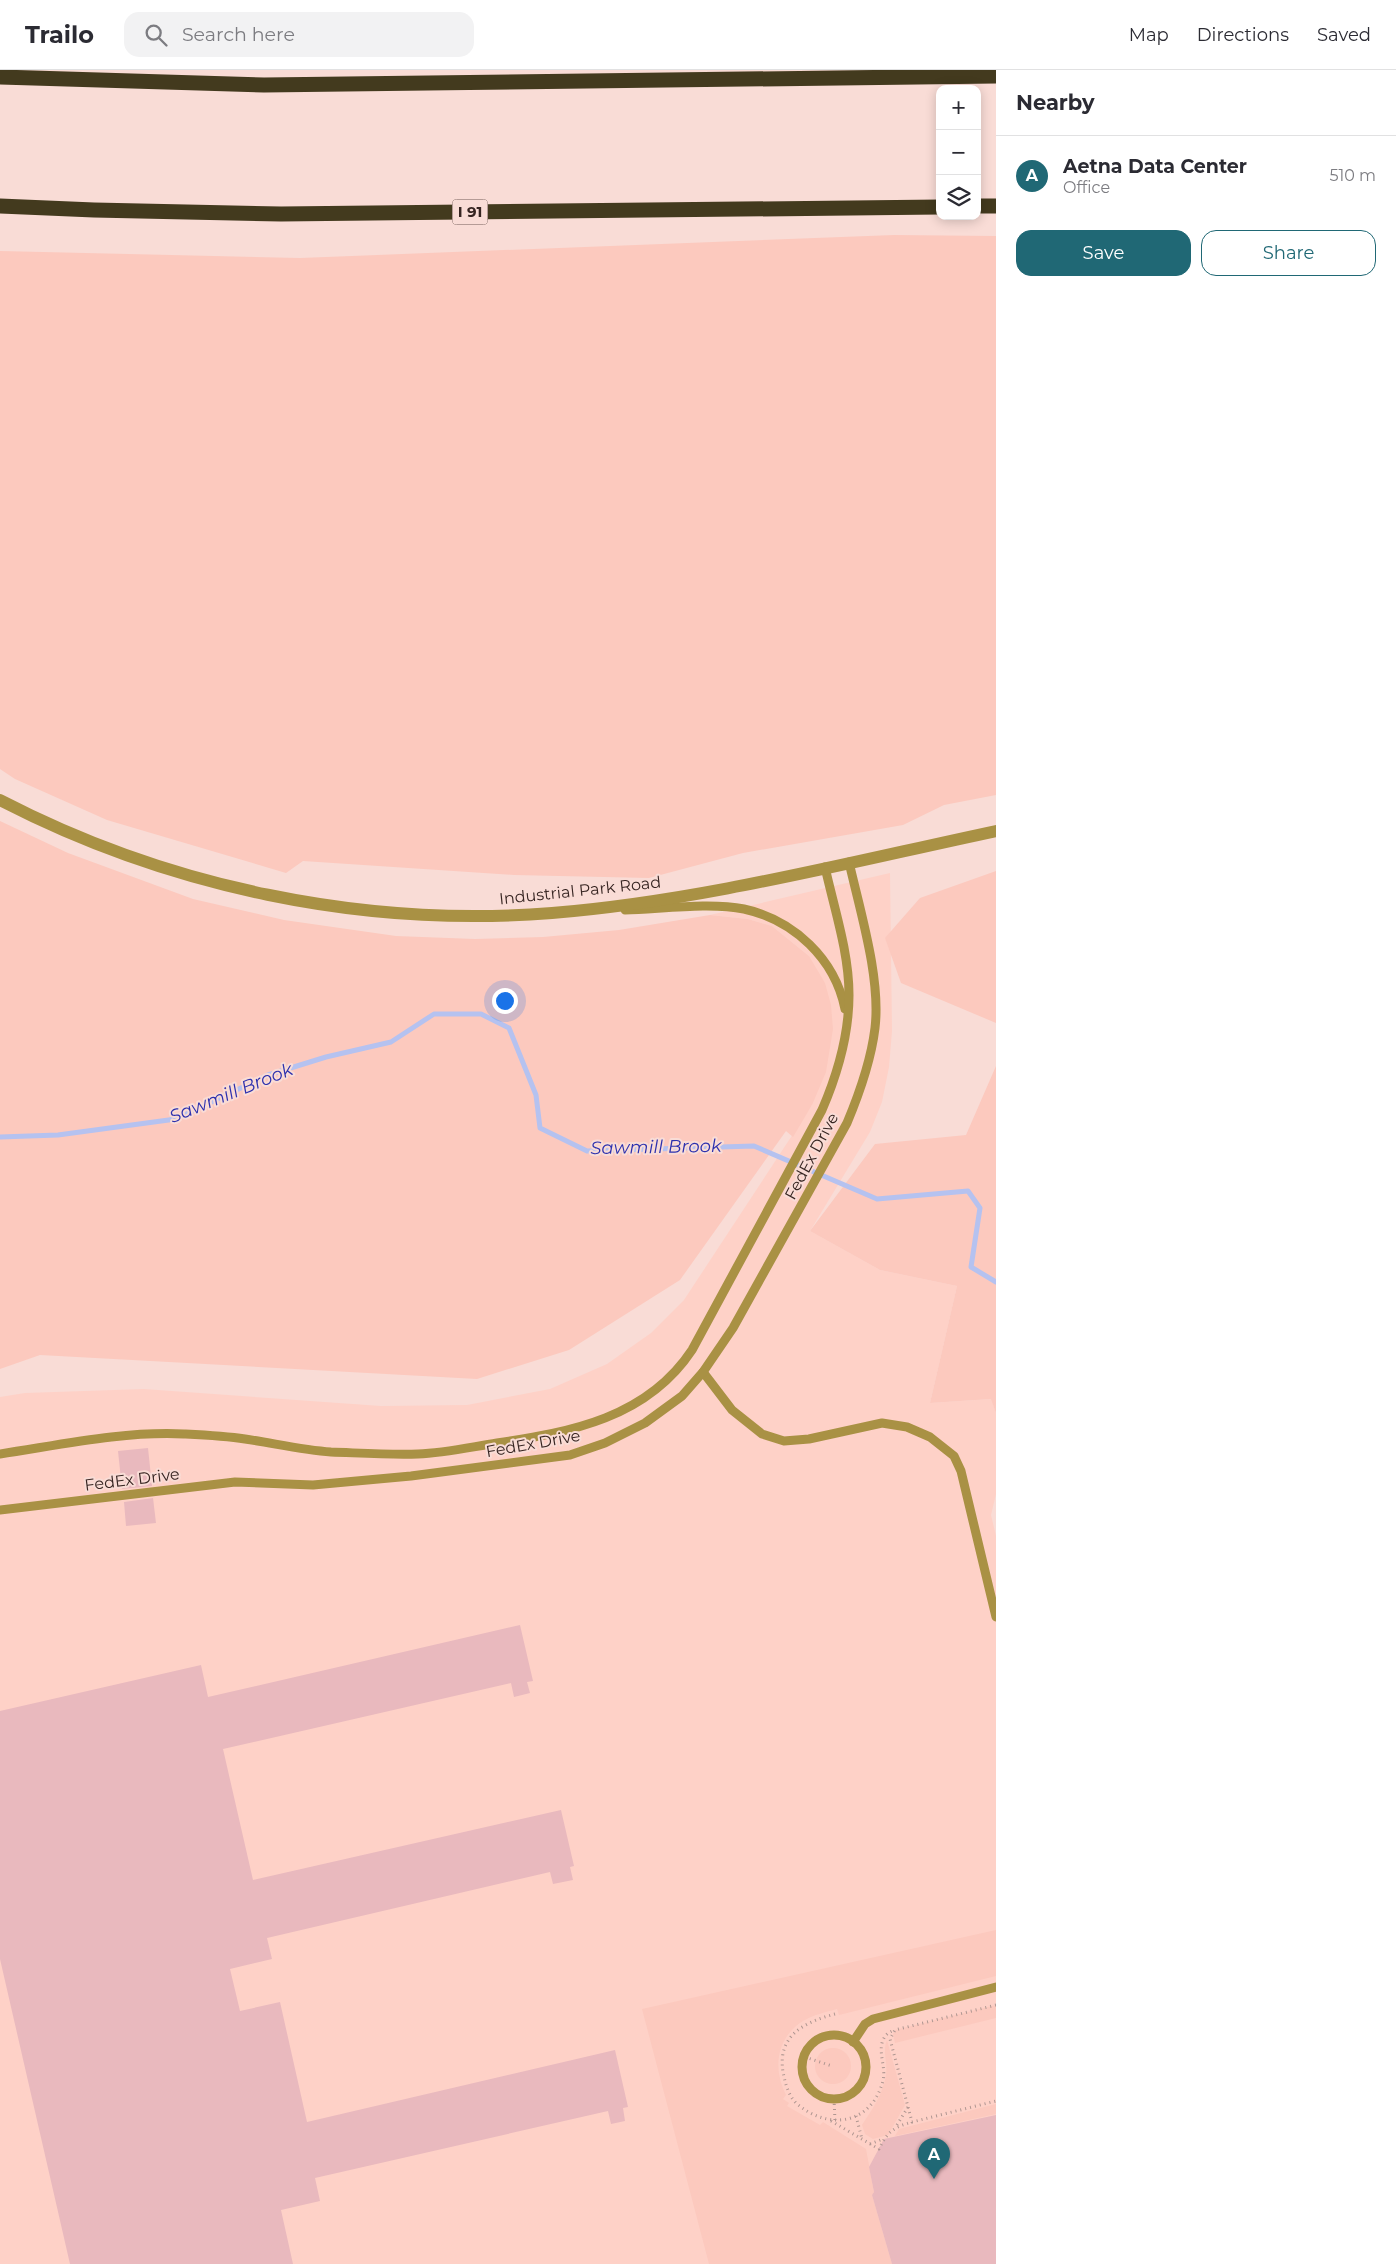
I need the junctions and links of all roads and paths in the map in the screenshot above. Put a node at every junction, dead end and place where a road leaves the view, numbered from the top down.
1 (996, 76) edge
2 (0, 77) edge
3 (0, 206) edge
4 (981, 206) edge
5 (996, 206) edge
6 (936, 207) edge
7 (0, 800) edge
8 (996, 831) edge
9 (849, 862) junction
10 (825, 867) junction
11 (550, 913) junction
12 (848, 1024) junction
13 (704, 1372) junction
14 (0, 1454) edge
15 (0, 1510) edge
16 (996, 1617) edge
17 (996, 1988) edge
18 (996, 2006) edge
19 (835, 2014) dead end
20 (895, 2030) junction
21 (854, 2042) junction
22 (805, 2057) junction
23 (832, 2066) dead end
24 (834, 2099) junction
25 (996, 2101) edge
26 (908, 2107) junction
27 (856, 2116) junction
28 (833, 2121) junction
29 (912, 2122) junction
30 (897, 2126) junction
31 (863, 2139) junction
32 (884, 2139) junction
33 (870, 2144) junction

1 - 2 highway
3 - 6 highway, I 91
4 - 5 highway
7 - 11 street, Industrial Park Road
8 - 9 street, Industrial Park Road
9 - 10 street, Industrial Park Road
9 - 13 lane, FedEx Drive
10 - 11 street, Industrial Park Road
10 - 12 lane, FedEx Drive
11 - 12 lane
12 - 14 lane, FedEx Drive
13 - 15 lane, FedEx Drive
13 - 16 lane
17 - 21 lane
18 - 20 path
19 - 28 path
20 - 26 path
20 - 27 path
21 - 22 lane
21 - 24 lane
22 - 23 path
22 - 24 lane
24 - 28 path
25 - 29 path
26 - 29 path
26 - 30 path
27 - 28 path
27 - 31 path
28 - 31 path
29 - 30 path
30 - 32 path
31 - 33 path
32 - 33 path
32 - 33 path

